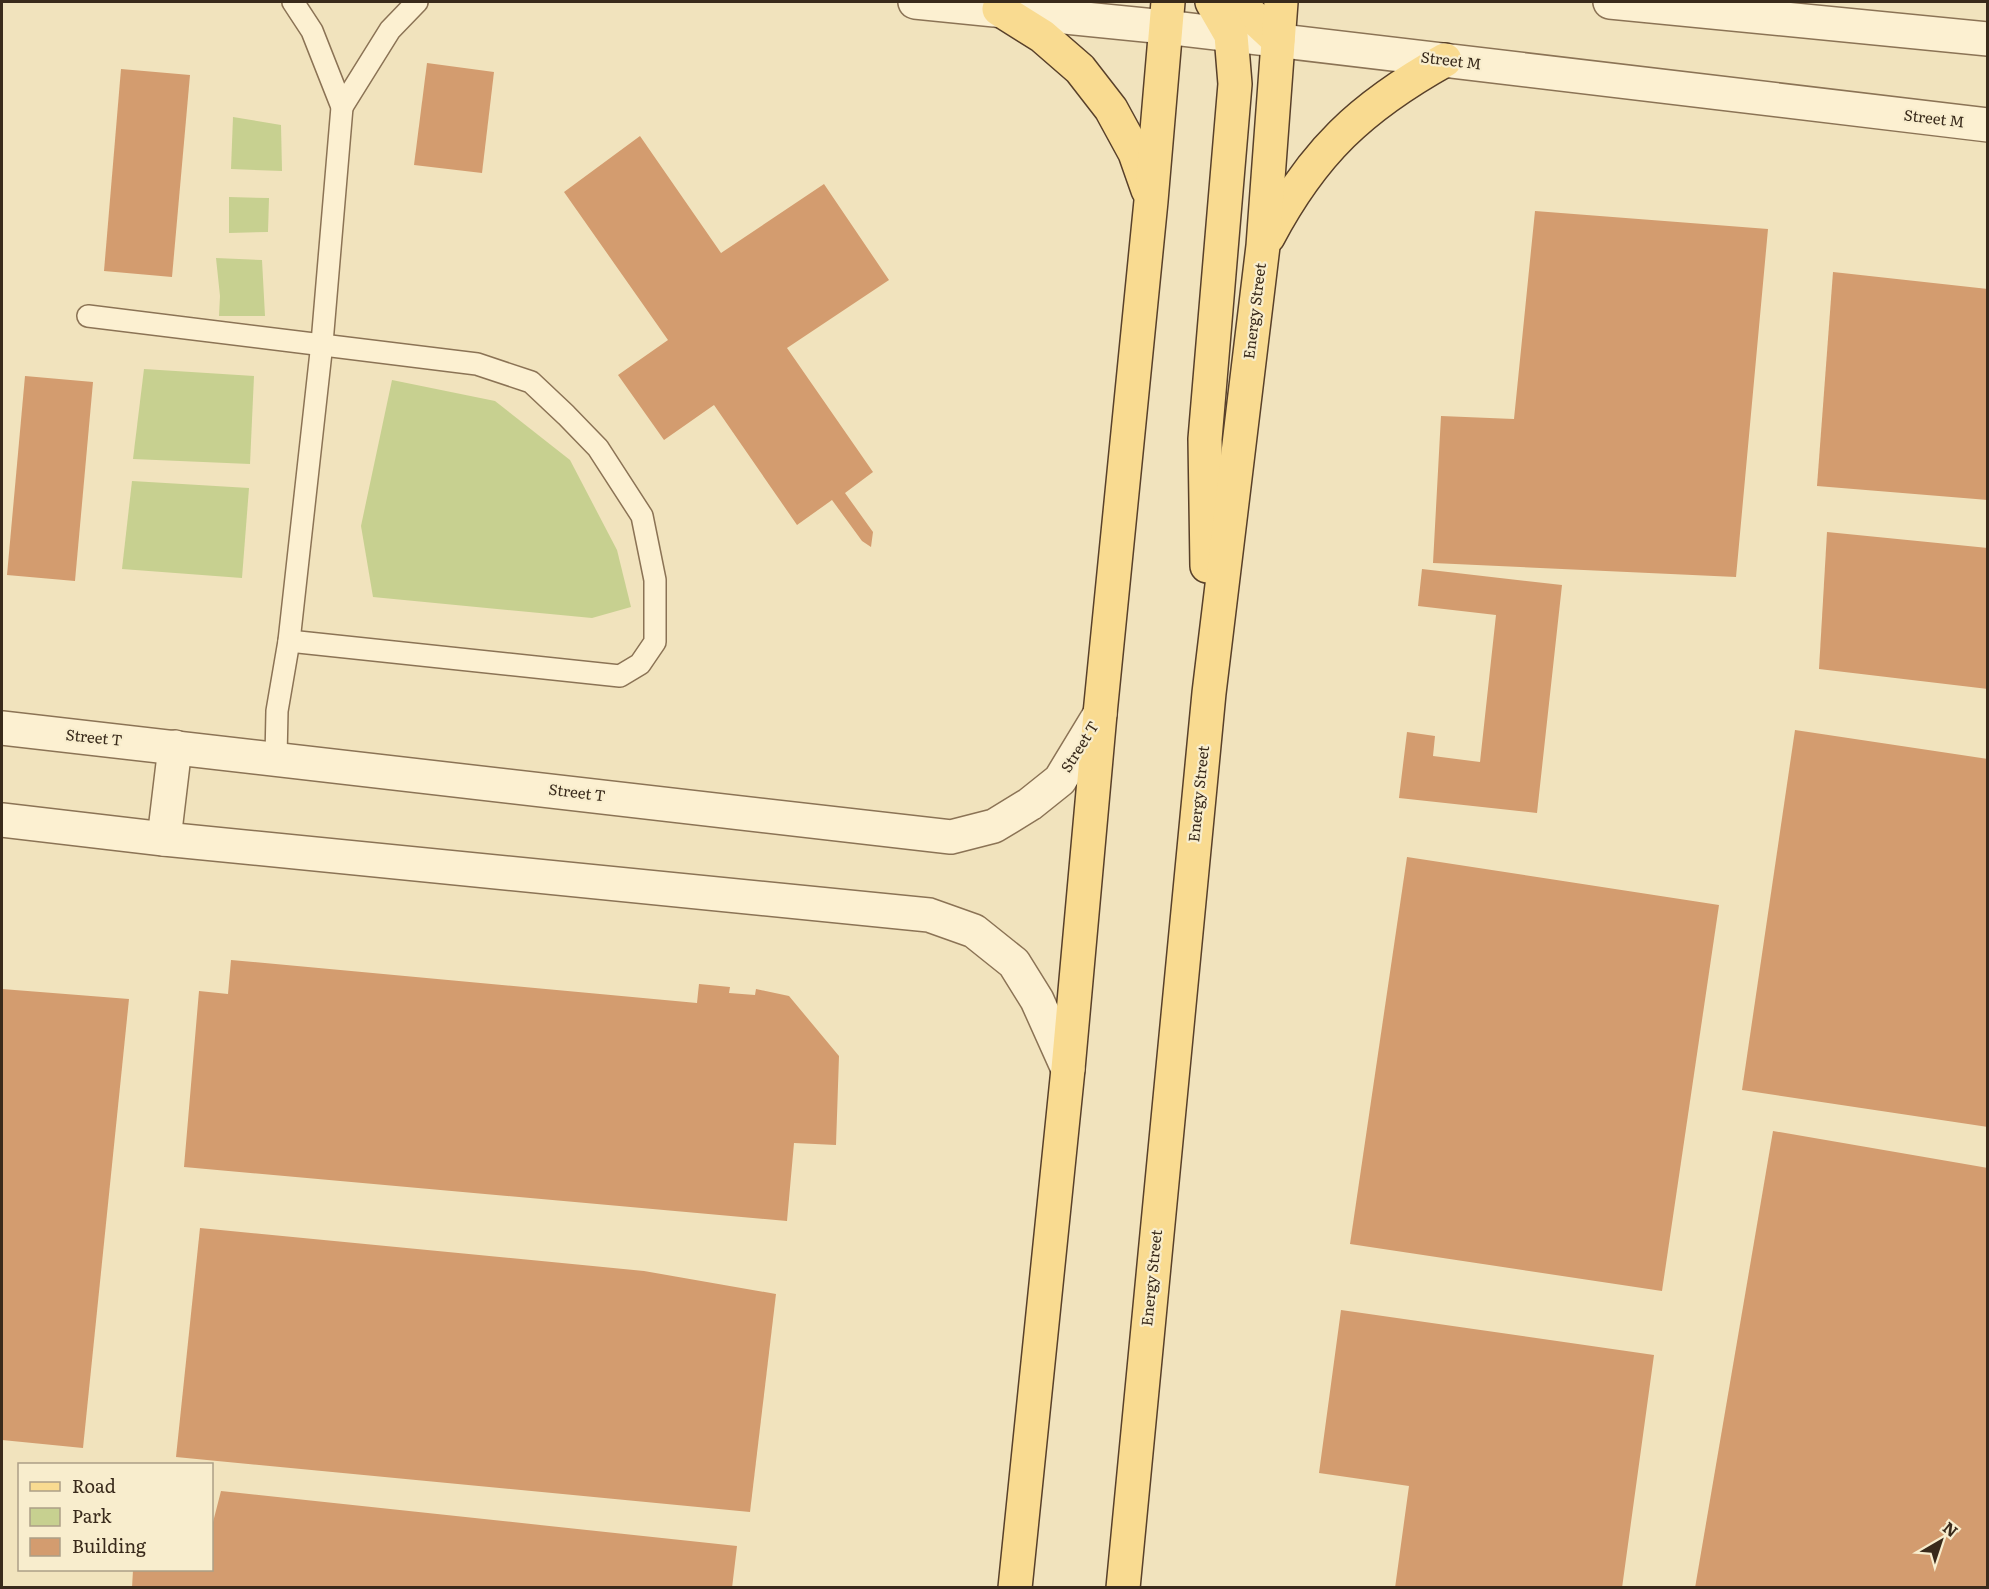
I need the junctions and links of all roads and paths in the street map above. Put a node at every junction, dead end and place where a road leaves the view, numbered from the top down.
1 (294, 2) edge
2 (417, 2) edge
3 (915, 2) edge
4 (1212, 2) edge
5 (1242, 2) edge
6 (1281, 2) edge
7 (1610, 2) edge
8 (1675, 5) edge
9 (999, 9) junction
10 (1167, 14) edge
11 (1231, 35) junction
12 (1988, 39) edge
13 (1278, 40) junction
14 (1444, 60) junction
15 (342, 107) junction
16 (1988, 125) edge
17 (1151, 201) junction
18 (1263, 246) junction
19 (88, 316) dead end
20 (322, 344) junction
21 (289, 640) junction
22 (1209, 693) junction
23 (1100, 714) junction
24 (2, 728) edge
25 (175, 747) junction
26 (276, 758) junction
27 (2, 820) edge
28 (164, 839) junction
29 (1068, 1069) junction
30 (1125, 1548) junction
31 (1015, 1587) edge
32 (1123, 1587) edge
33 (1134, 1587) edge

1 - 15 lane
2 - 15 lane
3 - 9 street, Street M
4 - 11 main road
5 - 13 main road
6 - 13 main road, Energy Street
7 - 8 street
8 - 12 street
9 - 10 street, Street M
9 - 17 main road
10 - 11 street, Street M
10 - 17 main road
11 - 13 street, Street M
11 - 22 main road
13 - 14 street, Street M
13 - 18 main road, Energy Street
14 - 16 street, Street M
14 - 18 main road
15 - 20 lane
17 - 23 main road
18 - 22 main road, Energy Street
19 - 20 lane
20 - 21 lane
20 - 21 lane
21 - 26 lane
22 - 30 main road, Energy Street
23 - 26 street, Street T
23 - 29 main road
24 - 25 street, Street T
25 - 26 street, Street T
25 - 28 street
27 - 28 street
28 - 29 street
29 - 31 main road
30 - 32 main road, Energy Street
30 - 33 street

